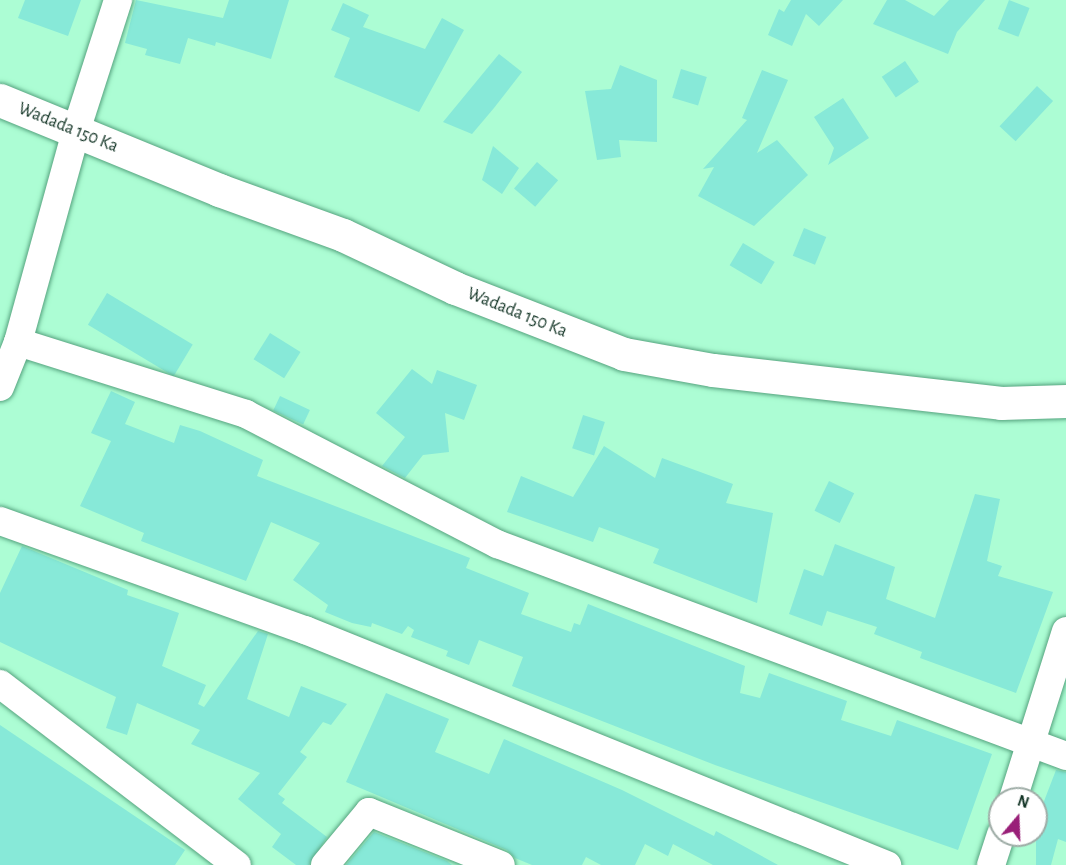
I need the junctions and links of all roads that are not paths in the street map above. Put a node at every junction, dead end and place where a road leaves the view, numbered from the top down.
1 (118, 0) edge
2 (0, 100) edge
3 (76, 131) junction
4 (18, 342) junction
5 (0, 387) edge
6 (1066, 401) edge
7 (0, 520) edge
8 (1066, 631) edge
9 (0, 684) edge
10 (1033, 743) junction
11 (1066, 756) edge
12 (1017, 787) edge
13 (997, 847) edge
14 (237, 865) edge
15 (325, 865) edge
16 (501, 865) edge
17 (887, 865) edge
18 (991, 865) edge

1 - 3 street
2 - 3 street, Wadada 150 Ka
3 - 4 street
3 - 6 street, Wadada 150 Ka
4 - 5 street
4 - 10 street
7 - 17 street
8 - 10 street
9 - 14 street
10 - 11 street
10 - 12 street
13 - 18 street
15 - 16 street

